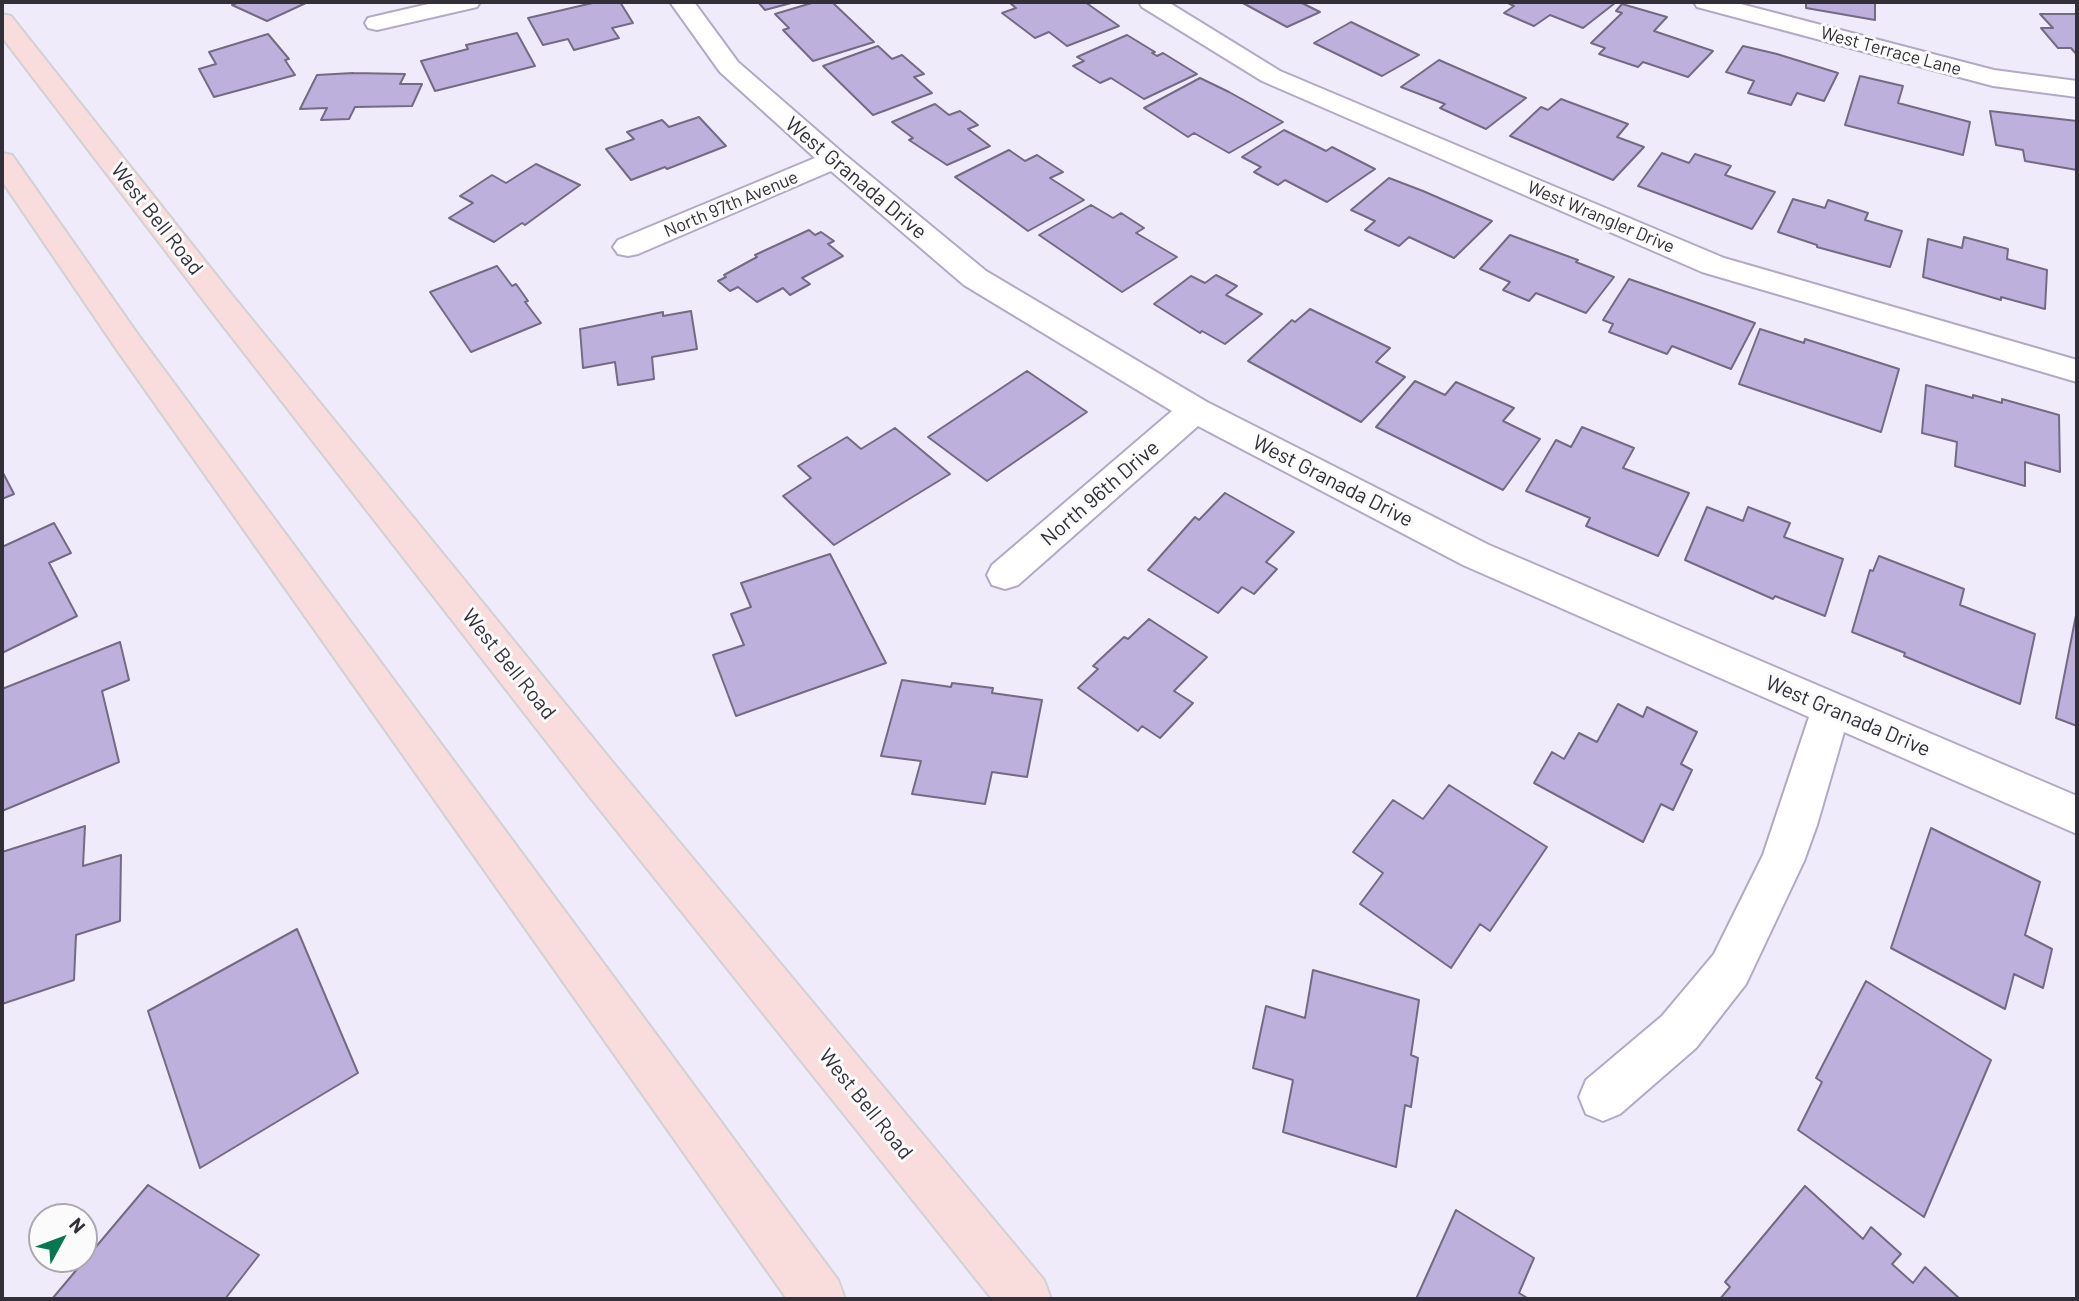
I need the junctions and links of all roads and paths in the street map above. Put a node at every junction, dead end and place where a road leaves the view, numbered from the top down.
1 (468, 2) edge
2 (682, 2) edge
3 (1151, 2) edge
4 (1706, 2) edge
5 (2, 21) edge
6 (377, 23) dead end
7 (2077, 89) edge
8 (2, 160) edge
9 (834, 160) junction
10 (628, 247) dead end
11 (2077, 371) edge
12 (1195, 410) junction
13 (1005, 575) dead end
14 (1831, 709) junction
15 (2077, 815) edge
16 (1603, 1097) dead end
17 (818, 1299) edge
18 (1025, 1299) edge

1 - 6 street
2 - 9 street, West Granada Drive
3 - 11 street, West Wrangler Drive
4 - 7 street, West Terrace Lane
5 - 18 main road, West Bell Road
8 - 17 main road
9 - 10 street, North 97th Avenue
9 - 12 street, West Granada Drive
12 - 13 street, North 96th Drive
12 - 14 street, West Granada Drive
14 - 15 street, West Granada Drive
14 - 16 street

